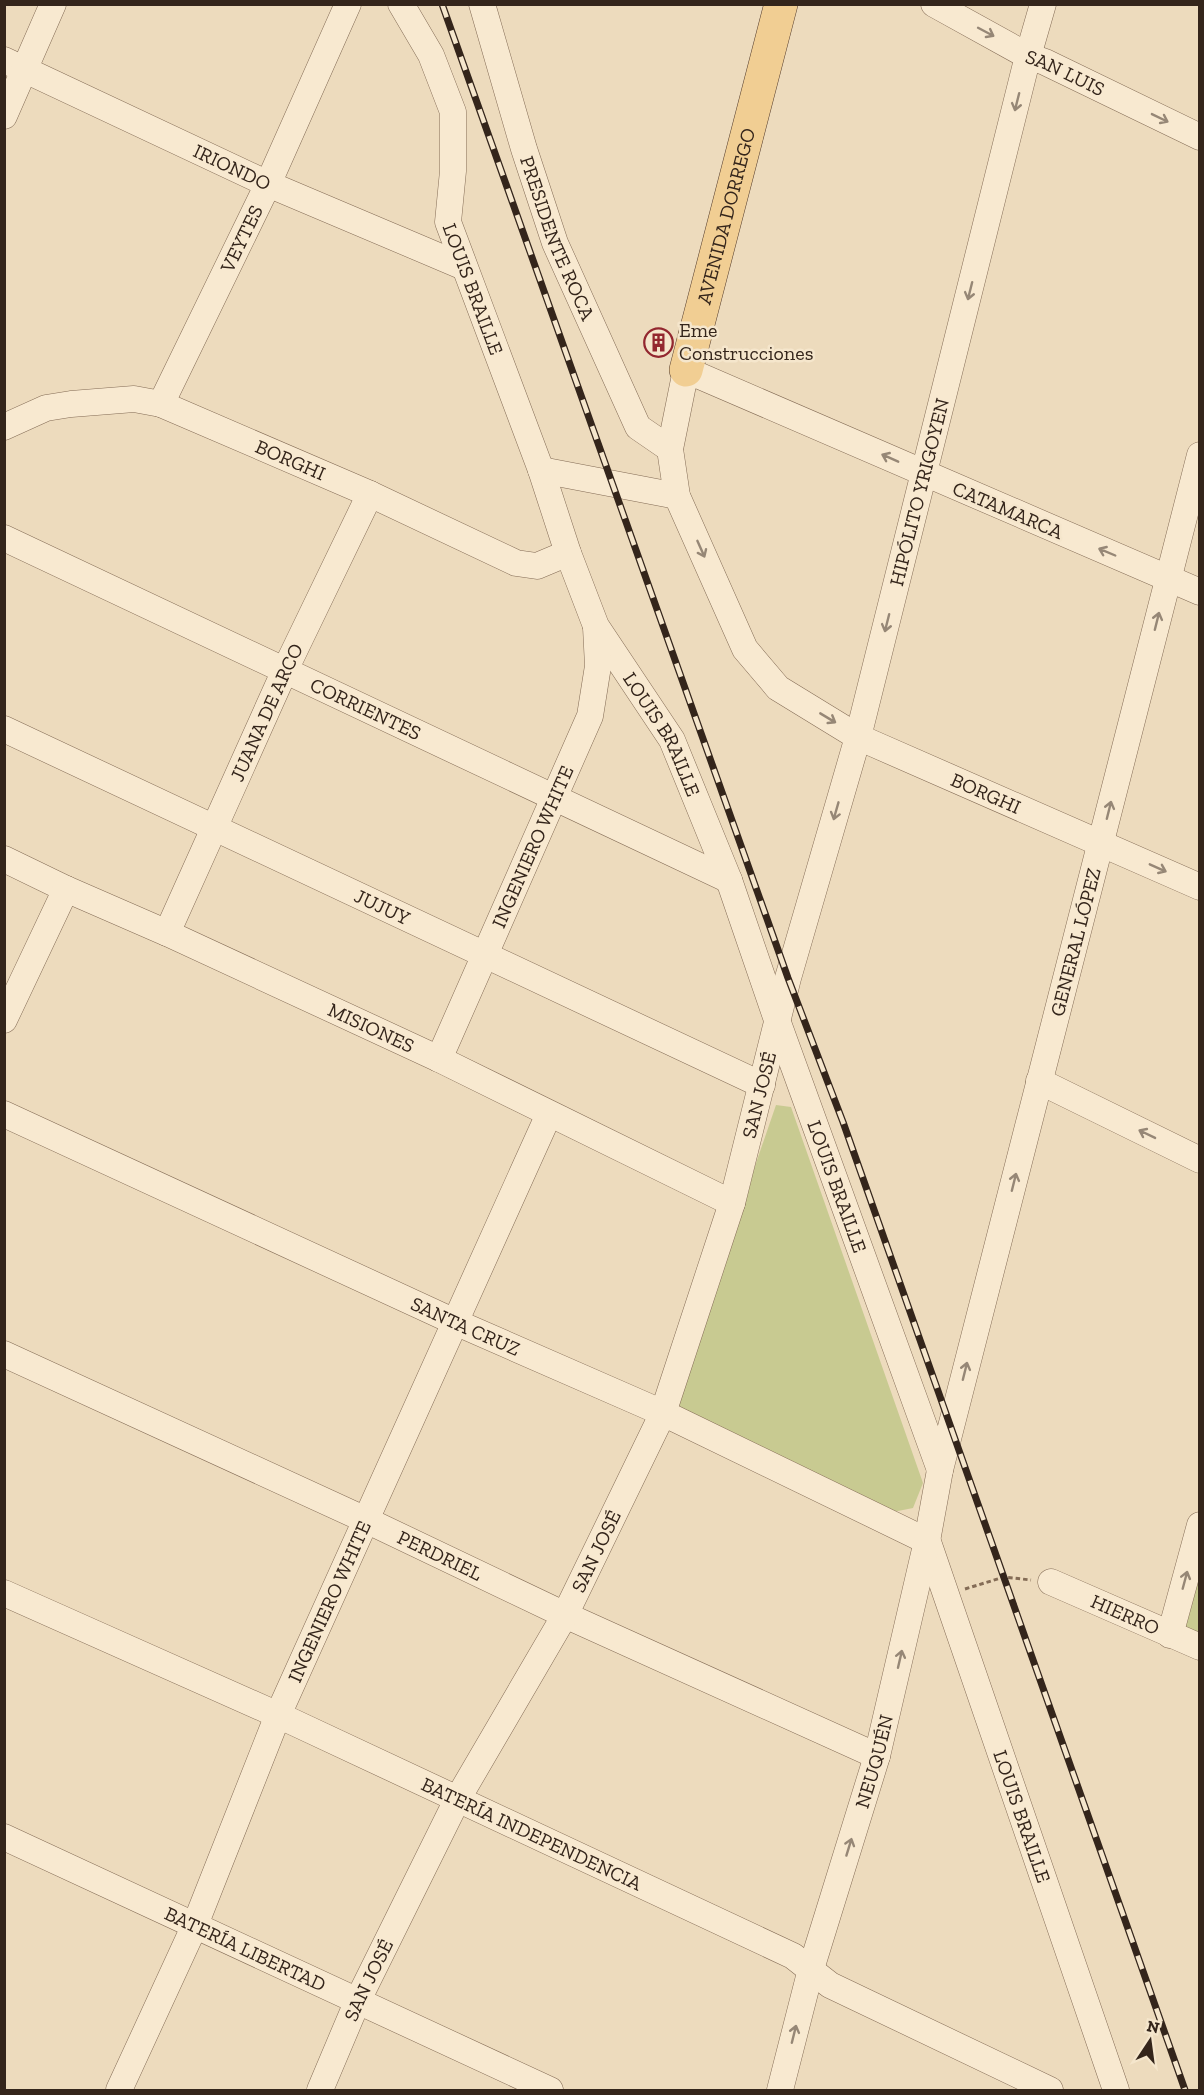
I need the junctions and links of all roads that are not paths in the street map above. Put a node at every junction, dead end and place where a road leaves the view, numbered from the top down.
1 (53, 4) edge
2 (348, 4) edge
3 (401, 4) edge
4 (482, 4) edge
5 (781, 4) edge
6 (934, 4) edge
7 (1043, 4) edge
8 (1028, 56) junction
9 (15, 65) edge
10 (4, 116) edge
11 (1200, 137) edge
12 (268, 184) junction
13 (464, 267) junction
14 (686, 370) junction
15 (161, 404) junction
16 (4, 427) edge
17 (670, 449) junction
18 (1200, 455) edge
19 (541, 470) junction
20 (925, 474) junction
21 (370, 494) junction
22 (678, 496) junction
23 (4, 538) edge
24 (568, 553) junction
25 (1167, 579) junction
26 (1200, 592) edge
27 (596, 626) junction
28 (285, 670) junction
29 (778, 688) joint
30 (4, 729) edge
31 (858, 737) junction
32 (555, 798) junction
33 (214, 827) junction
34 (1100, 842) junction
35 (4, 859) edge
36 (729, 880) junction
37 (1200, 887) edge
38 (66, 890) junction
39 (167, 933) junction
40 (484, 954) junction
41 (788, 978) joint
42 (4, 1020) edge
43 (777, 1020) junction
44 (439, 1059) junction
45 (1039, 1081) junction
46 (762, 1085) junction
47 (4, 1114) edge
48 (549, 1114) junction
49 (1200, 1160) edge
50 (732, 1203) junction
51 (455, 1322) junction
52 (4, 1354) edge
53 (663, 1413) junction
54 (951, 1428) joint
55 (940, 1470) junction
56 (366, 1520) junction
57 (1200, 1525) edge
58 (927, 1541) junction
59 (1051, 1582) road end
60 (4, 1593) edge
61 (565, 1615) junction
62 (1170, 1635) junction
63 (1200, 1647) edge
64 (278, 1715) junction
65 (877, 1756) junction
66 (457, 1800) junction
67 (4, 1837) edge
68 (195, 1925) junction
69 (811, 1969) junction
70 (358, 2000) junction
71 (119, 2091) edge
72 (320, 2091) edge
73 (550, 2091) edge
74 (780, 2091) edge
75 (1050, 2091) edge
76 (1116, 2091) edge

1 - 9 street
2 - 12 street, VEYTES
3 - 13 street, LOUIS BRAILLE
4 - 17 street, PRESIDENTE ROCA
5 - 14 main road, AVENIDA DORREGO
6 -> 8 street, SAN LUIS
7 - 8 street, HIPÓLITO YRIGOYEN
8 -> 11 street, SAN LUIS
8 -> 20 street, HIPÓLITO YRIGOYEN
9 - 10 street
9 - 12 street, IRIONDO
12 - 13 street, IRIONDO
12 - 15 street, VEYTES
13 - 19 street, LOUIS BRAILLE
14 - 17 street, AVENIDA DORREGO
20 -> 14 street, CATAMARCA
15 - 16 street, BORGHI
15 - 21 street, BORGHI
17 - 22 street, AVENIDA DORREGO
18 - 25 street, GENERAL LÓPEZ
19 - 22 street
19 - 24 street, LOUIS BRAILLE
25 -> 20 street, CATAMARCA
20 -> 31 street, HIPÓLITO YRIGOYEN
21 - 24 street, BORGHI
21 - 28 street, JUANA DE ARCO
22 -> 29 street, AVENIDA DORREGO
23 - 28 street, CORRIENTES
24 - 27 street, LOUIS BRAILLE
25 - 26 street, CATAMARCA
34 -> 25 street, GENERAL LÓPEZ
27 - 32 street, INGENIERO WHITE
27 - 36 street, LOUIS BRAILLE
28 - 32 street, CORRIENTES
28 - 33 street, JUANA DE ARCO
29 -> 31 street, BORGHI
30 - 33 street, JUJUY
31 - 34 street, BORGHI
31 -> 41 street, HIPÓLITO YRIGOYEN
32 - 36 street, CORRIENTES
32 - 40 street, INGENIERO WHITE
33 - 39 street, JUANA DE ARCO
33 - 40 street, JUJUY
34 -> 37 street, BORGHI
34 - 45 street, GENERAL LÓPEZ
35 - 38 street, MISIONES
36 - 43 street, LOUIS BRAILLE
38 - 39 street, MISIONES
38 - 42 street
39 - 44 street, MISIONES
40 - 44 street, INGENIERO WHITE
40 - 46 street, JUJUY
41 - 43 street, SAN JOSÉ
43 - 46 street, SAN JOSÉ
43 - 55 street, LOUIS BRAILLE
44 - 48 street, MISIONES
49 -> 45 street
54 -> 45 street, GENERAL LÓPEZ
46 - 50 street, SAN JOSÉ
47 - 51 street, SANTA CRUZ
48 - 50 street, MISIONES
48 - 51 street, INGENIERO WHITE
50 - 53 street, SAN JOSÉ
51 - 53 street, SANTA CRUZ
51 - 56 street, INGENIERO WHITE
52 - 56 street, PERDRIEL
53 - 58 street, SANTA CRUZ
53 - 61 street, SAN JOSÉ
54 - 55 street, NEUQUÉN
55 - 58 street, NEUQUÉN
56 - 61 street, PERDRIEL
56 - 64 street, INGENIERO WHITE
62 -> 57 street
65 -> 58 street, NEUQUÉN
58 - 76 street, LOUIS BRAILLE
59 - 62 street, HIERRO
60 - 64 street, BATERÍA INDEPENDENCIA
61 - 65 street, PERDRIEL
61 - 66 street, SAN JOSÉ
62 - 63 street, HIERRO
64 - 66 street, BATERÍA INDEPENDENCIA
64 - 68 street, INGENIERO WHITE
69 -> 65 street, NEUQUÉN
66 - 69 street, BATERÍA INDEPENDENCIA
66 - 70 street, SAN JOSÉ
67 - 68 street, BATERÍA LIBERTAD
68 - 70 street, BATERÍA LIBERTAD
68 - 71 street, INGENIERO WHITE
74 -> 69 street, NEUQUÉN
69 - 75 street, BATERÍA INDEPENDENCIA
70 - 72 street, SAN JOSÉ
70 - 73 street, BATERÍA LIBERTAD

